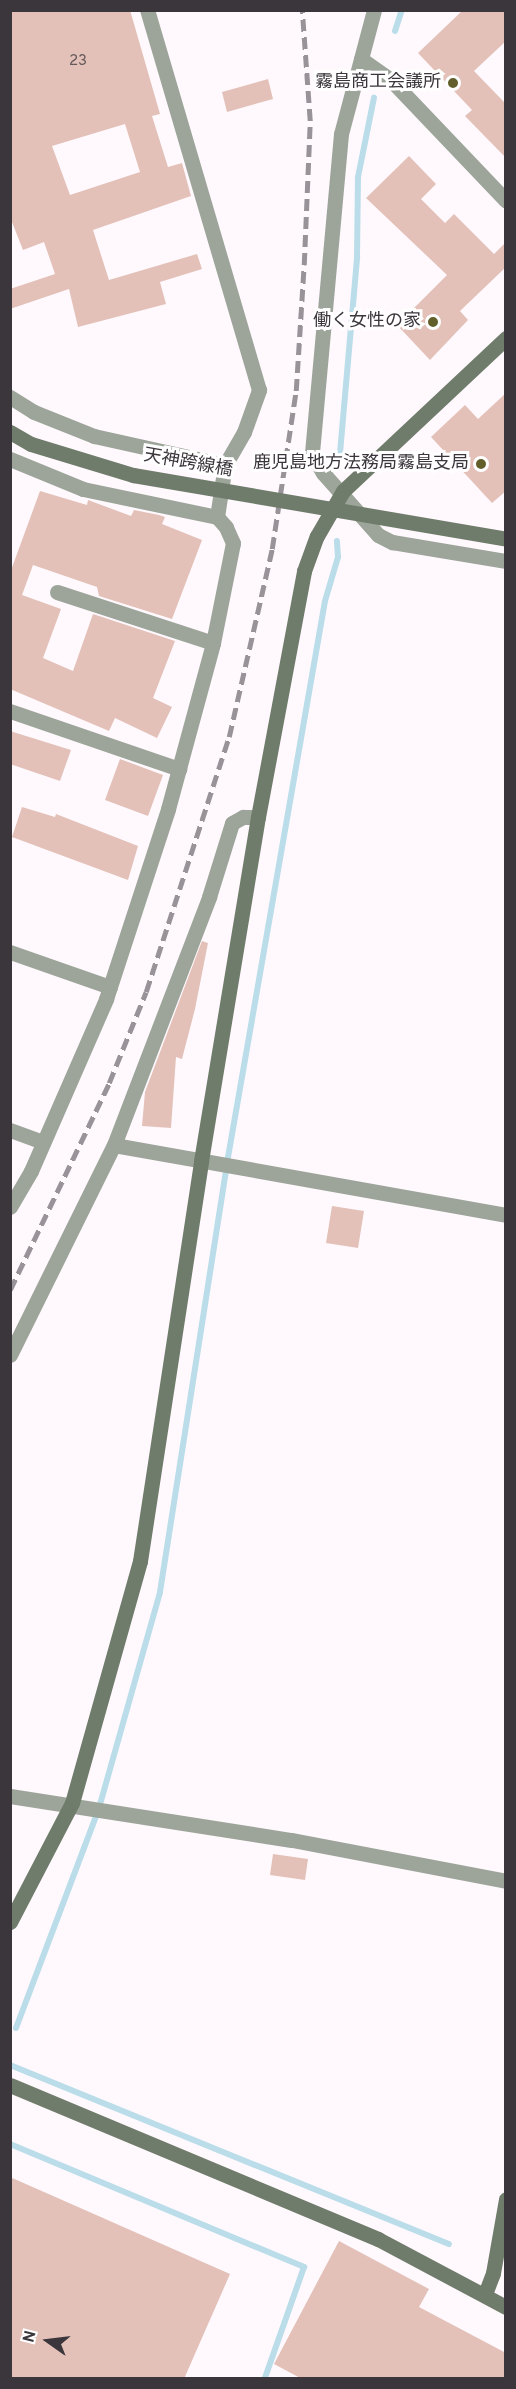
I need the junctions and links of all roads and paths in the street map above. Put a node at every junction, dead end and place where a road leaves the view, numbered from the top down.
1 (147, 10) edge
2 (374, 10) edge
3 (361, 59) junction
4 (506, 201) edge
5 (506, 338) edge
6 (10, 397) edge
7 (10, 432) edge
8 (10, 459) edge
9 (225, 465) junction
10 (343, 491) junction
11 (217, 517) junction
12 (506, 539) edge
13 (506, 561) edge
14 (57, 592) dead end
15 (213, 643) junction
16 (10, 711) edge
17 (179, 769) junction
18 (258, 817) junction
19 (10, 952) edge
20 (110, 987) junction
21 (10, 1131) edge
22 (44, 1142) junction
23 (114, 1145) junction
24 (207, 1162) junction
25 (10, 1207) edge
26 (506, 1215) edge
27 (10, 1355) edge
28 (10, 1796) edge
29 (77, 1804) junction
30 (506, 1881) edge
31 (10, 1922) edge
32 (10, 2085) edge
33 (506, 2199) edge
34 (485, 2294) junction
35 (506, 2307) edge

1 - 9 street
2 - 3 street
3 - 4 street
3 - 10 street
5 - 10 street
6 - 9 street
7 - 12 street, 天神跨線橋, bridge
8 - 11 street
9 - 11 street
10 - 13 street
10 - 18 street
11 - 15 street
14 - 15 street
15 - 17 street
16 - 17 street
17 - 20 street
18 - 23 street
18 - 24 street
19 - 20 street
20 - 22 street
21 - 22 street
22 - 25 street
23 - 24 street
23 - 27 street
24 - 26 street
24 - 29 street
28 - 29 street
29 - 30 street
29 - 31 street
32 - 34 street
33 - 34 street
34 - 35 street

